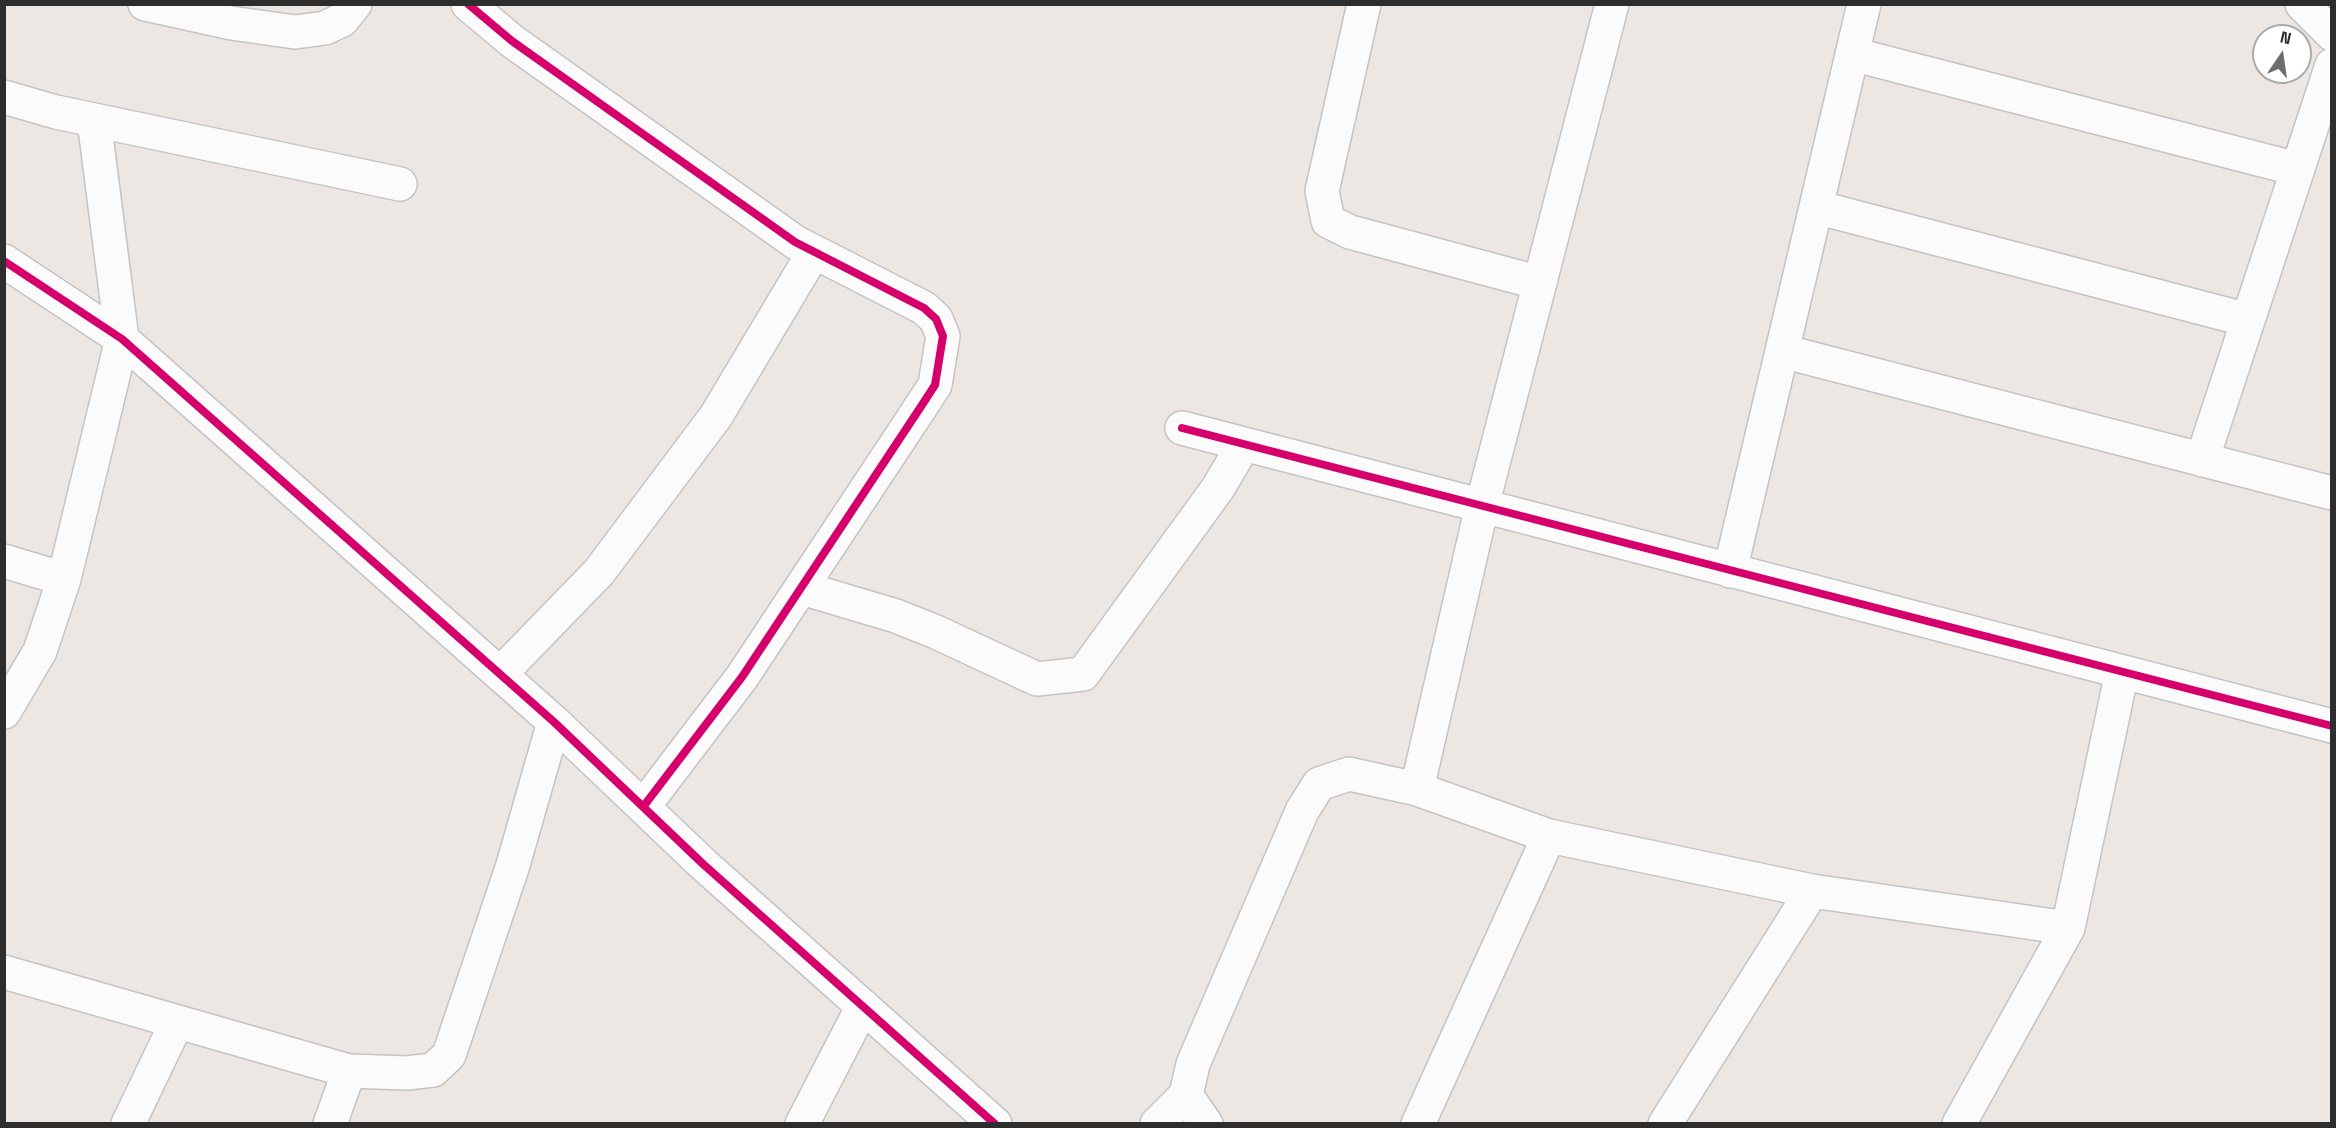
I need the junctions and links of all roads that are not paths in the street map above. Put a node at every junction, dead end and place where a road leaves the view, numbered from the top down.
1 (145, 4) edge
2 (355, 4) edge
3 (468, 4) edge
4 (1364, 4) edge
5 (1612, 4) edge
6 (1864, 4) edge
7 (2302, 4) edge
8 (2331, 34) edge
9 (1852, 54) junction
10 (2331, 65) edge
11 (4, 97) edge
12 (94, 120) junction
13 (2297, 169) junction
14 (400, 184) dead end
15 (1815, 207) junction
16 (814, 252) junction
17 (4, 261) edge
18 (1540, 283) junction
19 (2248, 320) junction
20 (122, 339) junction
21 (1782, 351) junction
22 (1182, 428) dead end
23 (1244, 444) junction
24 (2202, 460) junction
25 (2331, 493) edge
26 (1482, 506) junction
27 (4, 561) edge
28 (1730, 571) junction
29 (64, 579) junction
30 (802, 588) junction
31 (2122, 672) junction
32 (500, 674) junction
33 (4, 712) edge
34 (554, 722) junction
35 (2331, 726) edge
36 (1418, 789) junction
37 (643, 807) junction
38 (1549, 836) junction
39 (1812, 891) junction
40 (2068, 928) junction
41 (4, 972) edge
42 (863, 1006) junction
43 (177, 1022) junction
44 (349, 1071) junction
45 (1186, 1095) junction
46 (128, 1124) edge
47 (330, 1124) edge
48 (802, 1124) edge
49 (995, 1124) edge
50 (1157, 1124) edge
51 (1206, 1124) edge
52 (1418, 1124) edge
53 (1665, 1124) edge
54 (1959, 1124) edge

1 - 2 street
3 - 16 street
4 - 18 street
5 - 18 street
6 - 9 street
7 - 8 street
9 - 13 street
9 - 15 street
10 - 13 street
11 - 12 street
12 - 14 street
12 - 20 street
13 - 19 street
15 - 19 street
15 - 21 street
16 - 30 street
16 - 32 street
17 - 20 street
18 - 26 street
19 - 24 street
20 - 29 street
20 - 32 street
21 - 24 street
21 - 28 street
22 - 23 street
23 - 26 street
23 - 30 street
24 - 25 street
26 - 28 street
26 - 36 street
27 - 29 street
28 - 31 street
29 - 33 street
30 - 37 street
31 - 35 street
31 - 40 street
32 - 34 street
34 - 37 street
34 - 44 street
36 - 38 street
36 - 45 street
37 - 42 street
38 - 39 street
38 - 52 street
39 - 40 street
39 - 53 street
40 - 54 street
41 - 43 street
42 - 48 street
42 - 49 street
43 - 44 street
43 - 46 street
44 - 47 street
45 - 50 street
45 - 51 street

